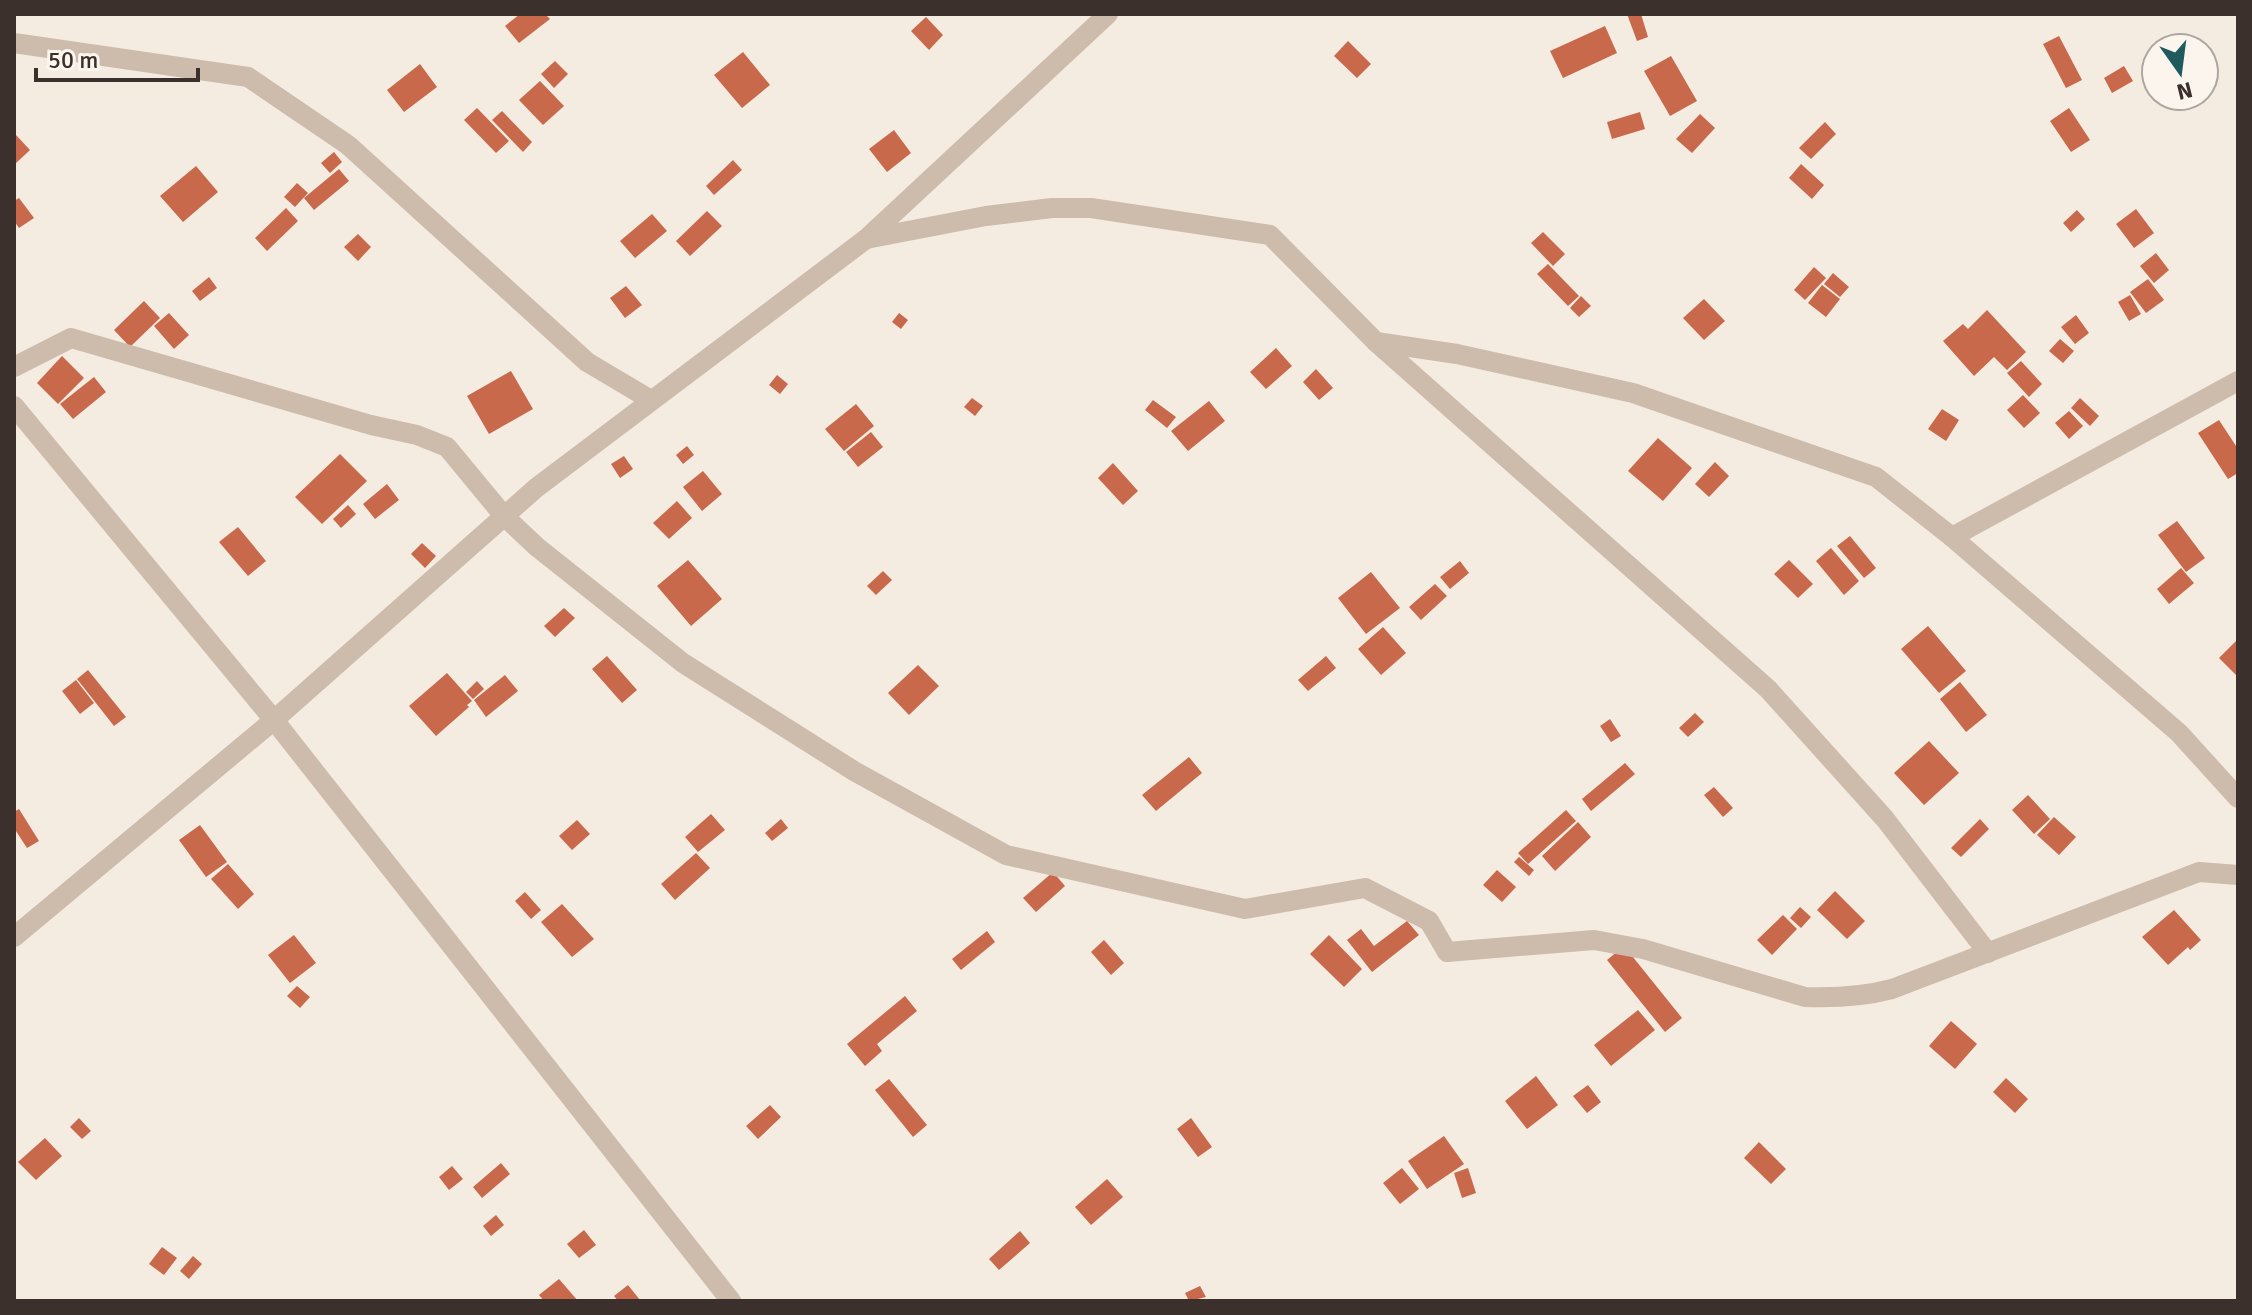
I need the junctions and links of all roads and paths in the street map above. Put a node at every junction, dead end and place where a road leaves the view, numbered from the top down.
1 (1108, 14) edge
2 (14, 43) edge
3 (866, 239) junction
4 (1376, 342) junction
5 (14, 367) edge
6 (2238, 381) edge
7 (651, 400) junction
8 (14, 406) edge
9 (504, 516) junction
10 (1952, 537) junction
11 (274, 720) junction
12 (2238, 798) edge
13 (2238, 875) edge
14 (14, 937) edge
15 (1988, 953) junction
16 (731, 1301) edge

1 - 3 street
2 - 7 street
3 - 4 street
3 - 7 street
4 - 10 street
4 - 15 street
5 - 9 street
6 - 10 street
7 - 9 street
8 - 11 street
9 - 11 street
9 - 15 street
10 - 12 street
11 - 14 street
11 - 16 street
13 - 15 street

